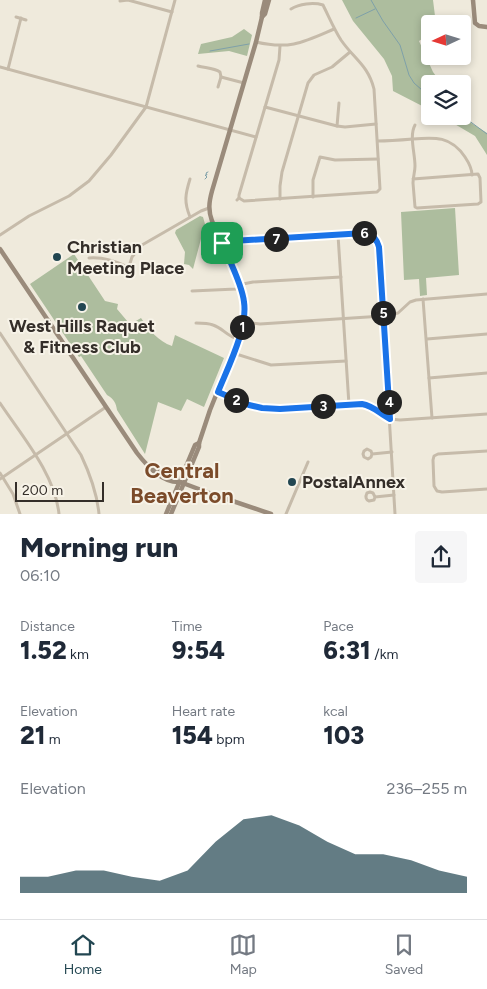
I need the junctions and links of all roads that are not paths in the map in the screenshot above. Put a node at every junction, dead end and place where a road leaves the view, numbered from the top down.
1 (175, 0) edge
2 (266, 0) edge
3 (473, 0) edge
4 (120, 1) dead end
5 (291, 9) dead end
6 (172, 12) junction
7 (16, 17) dead end
8 (21, 18) junction
9 (26, 20) dead end
10 (487, 27) edge
11 (334, 29) junction
12 (256, 42) junction
13 (280, 46) junction
14 (350, 52) junction
15 (198, 66) dead end
16 (0, 67) edge
17 (8, 69) junction
18 (221, 77) junction
19 (244, 83) junction
20 (218, 87) dead end
21 (339, 103) dead end
22 (146, 107) junction
23 (265, 107) junction
24 (298, 116) junction
25 (376, 124) junction
26 (415, 125) dead end
27 (337, 126) junction
28 (230, 130) junction
29 (256, 137) junction
30 (413, 139) junction
31 (377, 141) junction
32 (378, 159) junction
33 (472, 175) junction
34 (190, 179) dead end
35 (413, 180) junction
36 (314, 197) junction
37 (280, 199) junction
38 (209, 208) junction
39 (190, 218) junction
40 (0, 235) edge
41 (338, 235) junction
42 (222, 243) junction
43 (0, 249) edge
44 (89, 258) dead end
45 (128, 267) junction
46 (127, 273) dead end
47 (341, 276) junction
48 (240, 287) junction
49 (192, 291) dead end
50 (487, 294) edge
51 (424, 299) junction
52 (383, 316) junction
53 (343, 318) junction
54 (243, 322) junction
55 (196, 323) dead end
56 (0, 333) edge
57 (487, 334) edge
58 (238, 339) junction
59 (427, 339) junction
60 (233, 353) junction
61 (346, 361) junction
62 (487, 374) edge
63 (429, 378) junction
64 (218, 392) junction
65 (0, 403) edge
66 (349, 405) junction
67 (389, 405) junction
68 (106, 407) junction
69 (380, 412) junction
70 (487, 414) edge
71 (432, 418) junction
72 (390, 419) junction
73 (67, 434) junction
74 (487, 451) edge
75 (392, 452) junction
76 (372, 454) dead end
77 (35, 455) junction
78 (308, 462) dead end
79 (1, 476) edge
80 (182, 483) junction
81 (487, 489) edge
82 (394, 495) junction
83 (375, 497) dead end
84 (20, 514) edge
85 (59, 514) edge
86 (99, 514) edge
87 (166, 514) edge
88 (171, 514) edge
89 (271, 514) edge
90 (286, 514) edge
91 (395, 514) edge

1 - 6 street
2 - 12 main road
3 - 10 main road
4 - 6 street
5 - 11 street
6 - 22 street
7 - 8 street
8 - 9 street
8 - 17 street
11 - 13 street
11 - 14 street
12 - 13 street
12 - 19 main road
13 - 23 street
14 - 24 street
14 - 25 street
15 - 18 street
16 - 17 street
17 - 22 street
18 - 19 street
18 - 20 street
19 - 28 main road
21 - 27 street
22 - 28 street
22 - 40 street
23 - 24 street
23 - 29 street
24 - 27 street
24 - 37 street
25 - 27 street
25 - 31 street
26 - 30 street
28 - 29 street
28 - 38 main road
29 - 37 street
30 - 31 street
30 - 33 street
30 - 35 street
31 - 32 street
32 - 36 street
32 - 36 street
33 - 35 street
33 - 35 street
34 - 39 street
36 - 37 street
38 - 39 street
38 - 42 main road
39 - 45 street
41 - 42 street
41 - 47 street
41 - 52 street
42 - 48 main road
43 - 68 main road
44 - 45 street
45 - 46 street
47 - 48 street
47 - 53 street
48 - 49 street
48 - 54 main road
50 - 51 street
51 - 52 street
51 - 59 street
52 - 53 street
52 - 67 street
53 - 54 street
53 - 61 street
54 - 58 main road
55 - 58 street
56 - 73 street
57 - 59 street
58 - 60 main road
59 - 63 street
60 - 61 street
60 - 64 main road
61 - 66 street
62 - 63 street
63 - 71 street
64 - 66 street
64 - 80 main road
65 - 77 street
66 - 69 street
67 - 69 street
67 - 72 street
68 - 73 street
68 - 80 main road
69 - 72 street
70 - 71 street
71 - 72 street
72 - 75 street
73 - 77 street
73 - 86 street
74 - 81 street
75 - 76 street
75 - 82 street
77 - 79 street
77 - 85 street
78 - 90 street
79 - 84 street
80 - 87 main road
80 - 88 main road
80 - 89 main road
82 - 83 street
82 - 91 street

